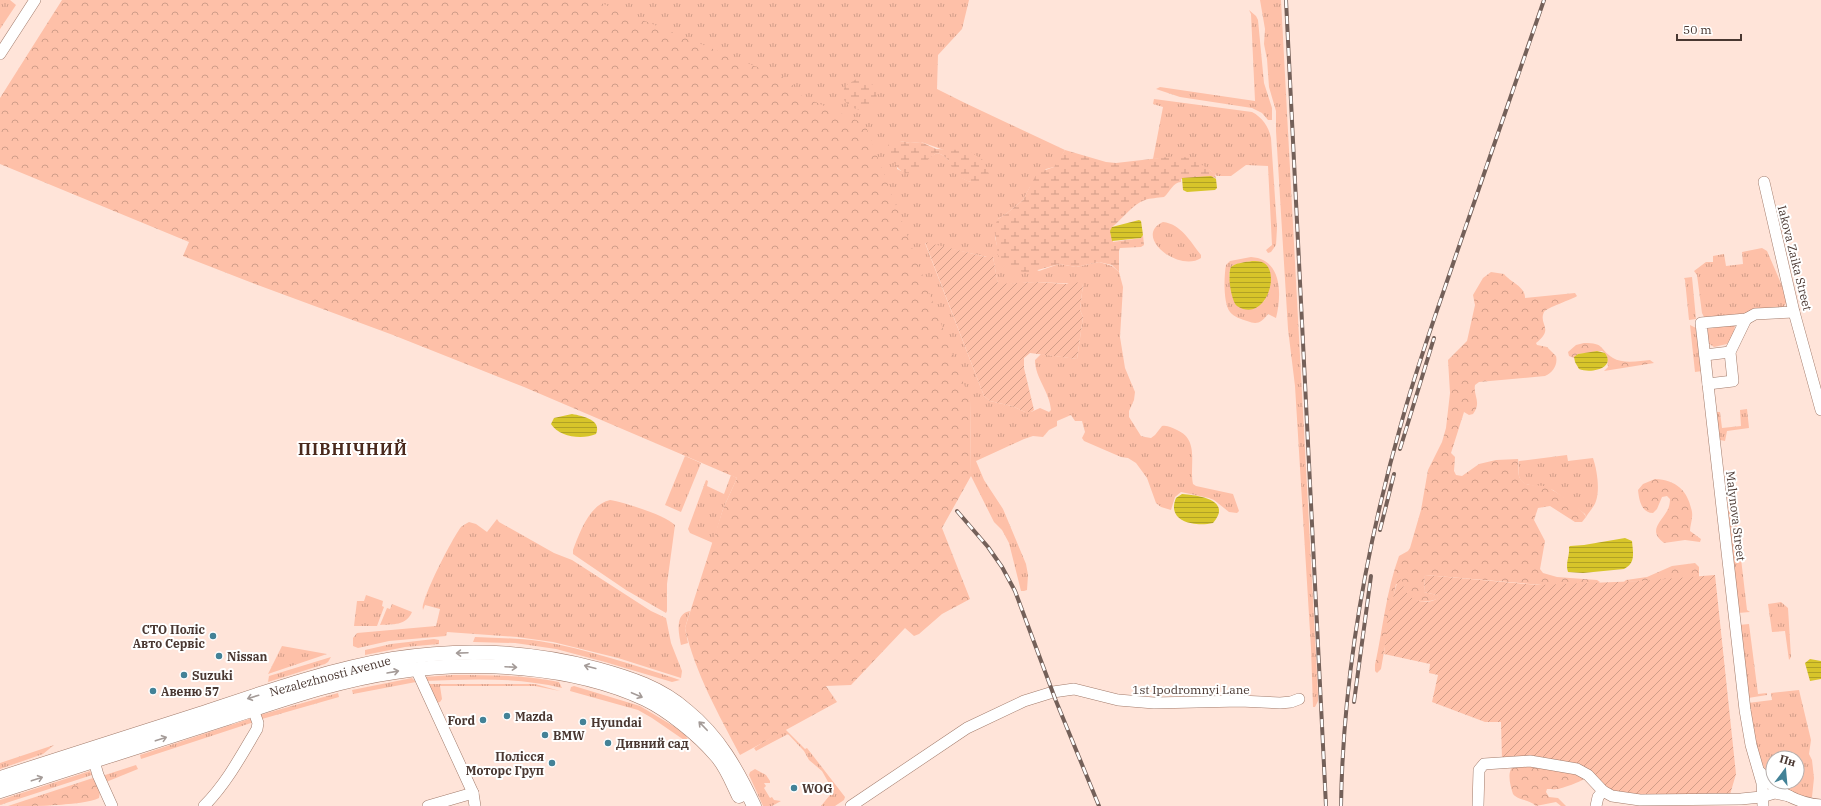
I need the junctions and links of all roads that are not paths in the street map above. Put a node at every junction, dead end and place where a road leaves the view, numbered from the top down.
1 (35, 0) edge
2 (0, 54) edge
3 (1764, 182) dead end
4 (1794, 312) junction
5 (1746, 319) junction
6 (1730, 352) junction
7 (1705, 355) junction
8 (1708, 384) junction
9 (1821, 410) edge
10 (416, 669) junction
11 (1299, 699) dead end
12 (254, 709) junction
13 (94, 761) junction
14 (1759, 770) junction
15 (0, 778) edge
16 (0, 791) edge
17 (1604, 792) junction
18 (473, 793) junction
19 (1789, 796) junction
20 (1762, 802) edge
21 (1821, 805) edge
22 (112, 806) edge
23 (204, 806) edge
24 (428, 806) edge
25 (475, 806) edge
26 (744, 806) edge
27 (754, 806) edge
28 (850, 806) edge
29 (1478, 806) edge
30 (1596, 806) edge

1 - 2 street
3 - 4 street, Iakova Zaika Street
4 - 5 street, Malynova Street
4 - 9 street, Iakova Zaika Street
5 - 6 street
5 - 7 street, Malynova Street
6 - 7 street
6 - 8 street
7 - 8 street, Malynova Street
8 - 14 street, Malynova Street
12 -> 10 main road, Nezalezhnosti Avenue
10 - 18 street
10 -> 26 main road, Nezalezhnosti Avenue
11 - 28 street, 1st Ipodromnyi Lane
13 -> 12 main road, Nezalezhnosti Avenue
12 - 23 street
16 -> 13 main road, Nezalezhnosti Avenue
13 - 22 street
14 - 19 street
14 - 20 street, Malynova Street
27 -> 15 main road, Nezalezhnosti Avenue
17 - 20 street
17 - 29 street
17 - 30 street
18 - 24 street
18 - 25 street
19 - 20 street
19 - 21 street

